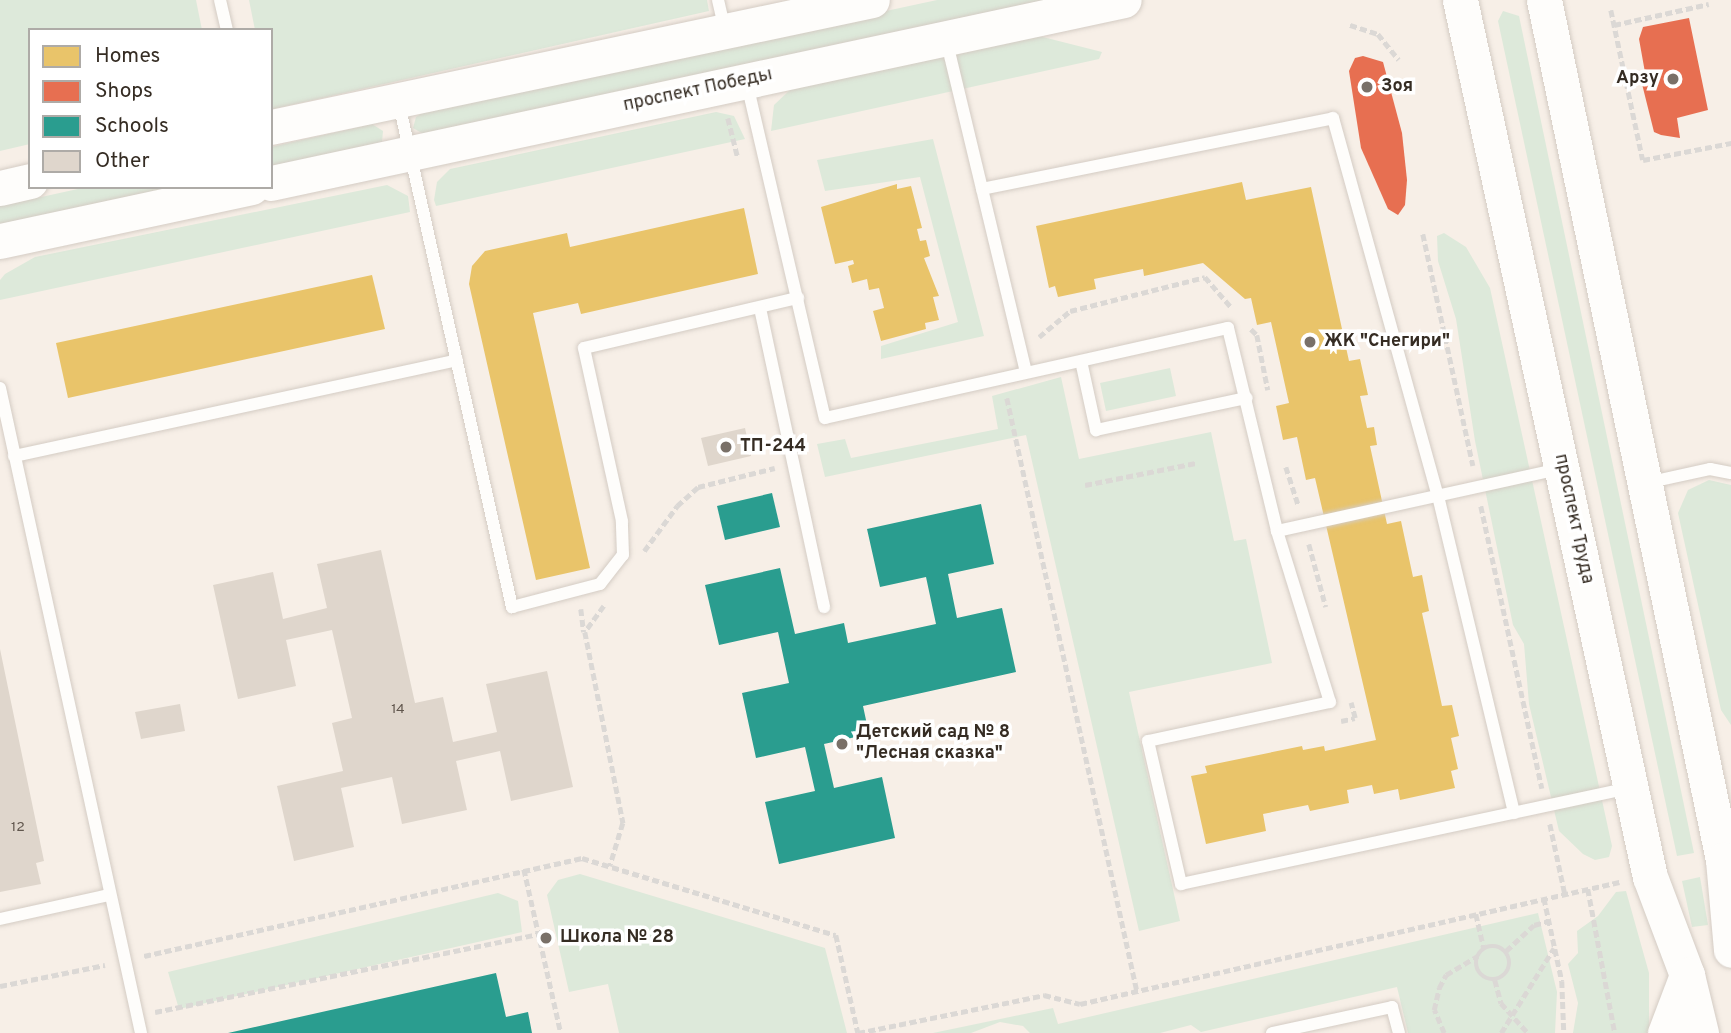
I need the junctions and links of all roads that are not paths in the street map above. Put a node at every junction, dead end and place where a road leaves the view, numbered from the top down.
1 (220, 0) edge
2 (872, 0) edge
3 (1124, 0) edge
4 (1461, 0) edge
5 (1544, 0) edge
6 (722, 15) edge
7 (227, 28) edge
8 (946, 39) junction
9 (746, 80) junction
10 (398, 100) junction
11 (273, 127) edge
12 (410, 153) junction
13 (28, 181) edge
14 (273, 183) edge
15 (0, 188) edge
16 (242, 189) edge
17 (982, 189) junction
18 (0, 242) edge
19 (798, 298) junction
20 (760, 308) junction
21 (457, 360) junction
22 (1081, 361) junction
23 (1026, 371) junction
24 (0, 388) edge
25 (1247, 398) junction
26 (14, 456) junction
27 (1562, 468) junction
28 (1731, 473) edge
29 (1642, 483) junction
30 (1438, 496) junction
31 (1277, 531) junction
32 (824, 607) dead end
33 (1631, 788) junction
34 (1514, 813) junction
35 (109, 895) junction
36 (0, 919) edge
37 (1731, 950) edge
38 (1731, 965) edge
39 (1687, 975) junction
40 (141, 1033) edge
41 (1272, 1033) edge
42 (1399, 1033) edge
43 (1665, 1033) edge
44 (1701, 1033) edge

1 - 7 lane
2 - 6 main road
3 - 8 main road, проспект Победы
4 - 27 main road, проспект Труда
5 - 29 main road
6 - 10 main road
8 - 9 main road, проспект Победы
8 - 17 lane
9 - 12 main road, проспект Победы
9 - 19 lane
10 - 11 main road
10 - 12 lane
12 - 14 main road, проспект Победы
12 - 21 lane
13 - 15 main road
16 - 18 main road
17 - 23 lane
17 - 30 lane
19 - 20 lane
19 - 23 lane
20 - 21 lane
20 - 32 lane
21 - 26 lane
22 - 23 lane
22 - 25 lane
22 - 25 lane
24 - 26 lane
25 - 31 lane
26 - 35 lane
27 - 30 lane
27 - 33 main road, проспект Труда
28 - 29 lane
29 - 37 main road
30 - 31 lane
30 - 34 lane
31 - 34 lane
33 - 34 lane
33 - 39 main road, проспект Труда
35 - 36 lane
35 - 40 lane
38 - 39 main road
39 - 43 main road
39 - 44 main road, проспект Труда
41 - 42 lane

